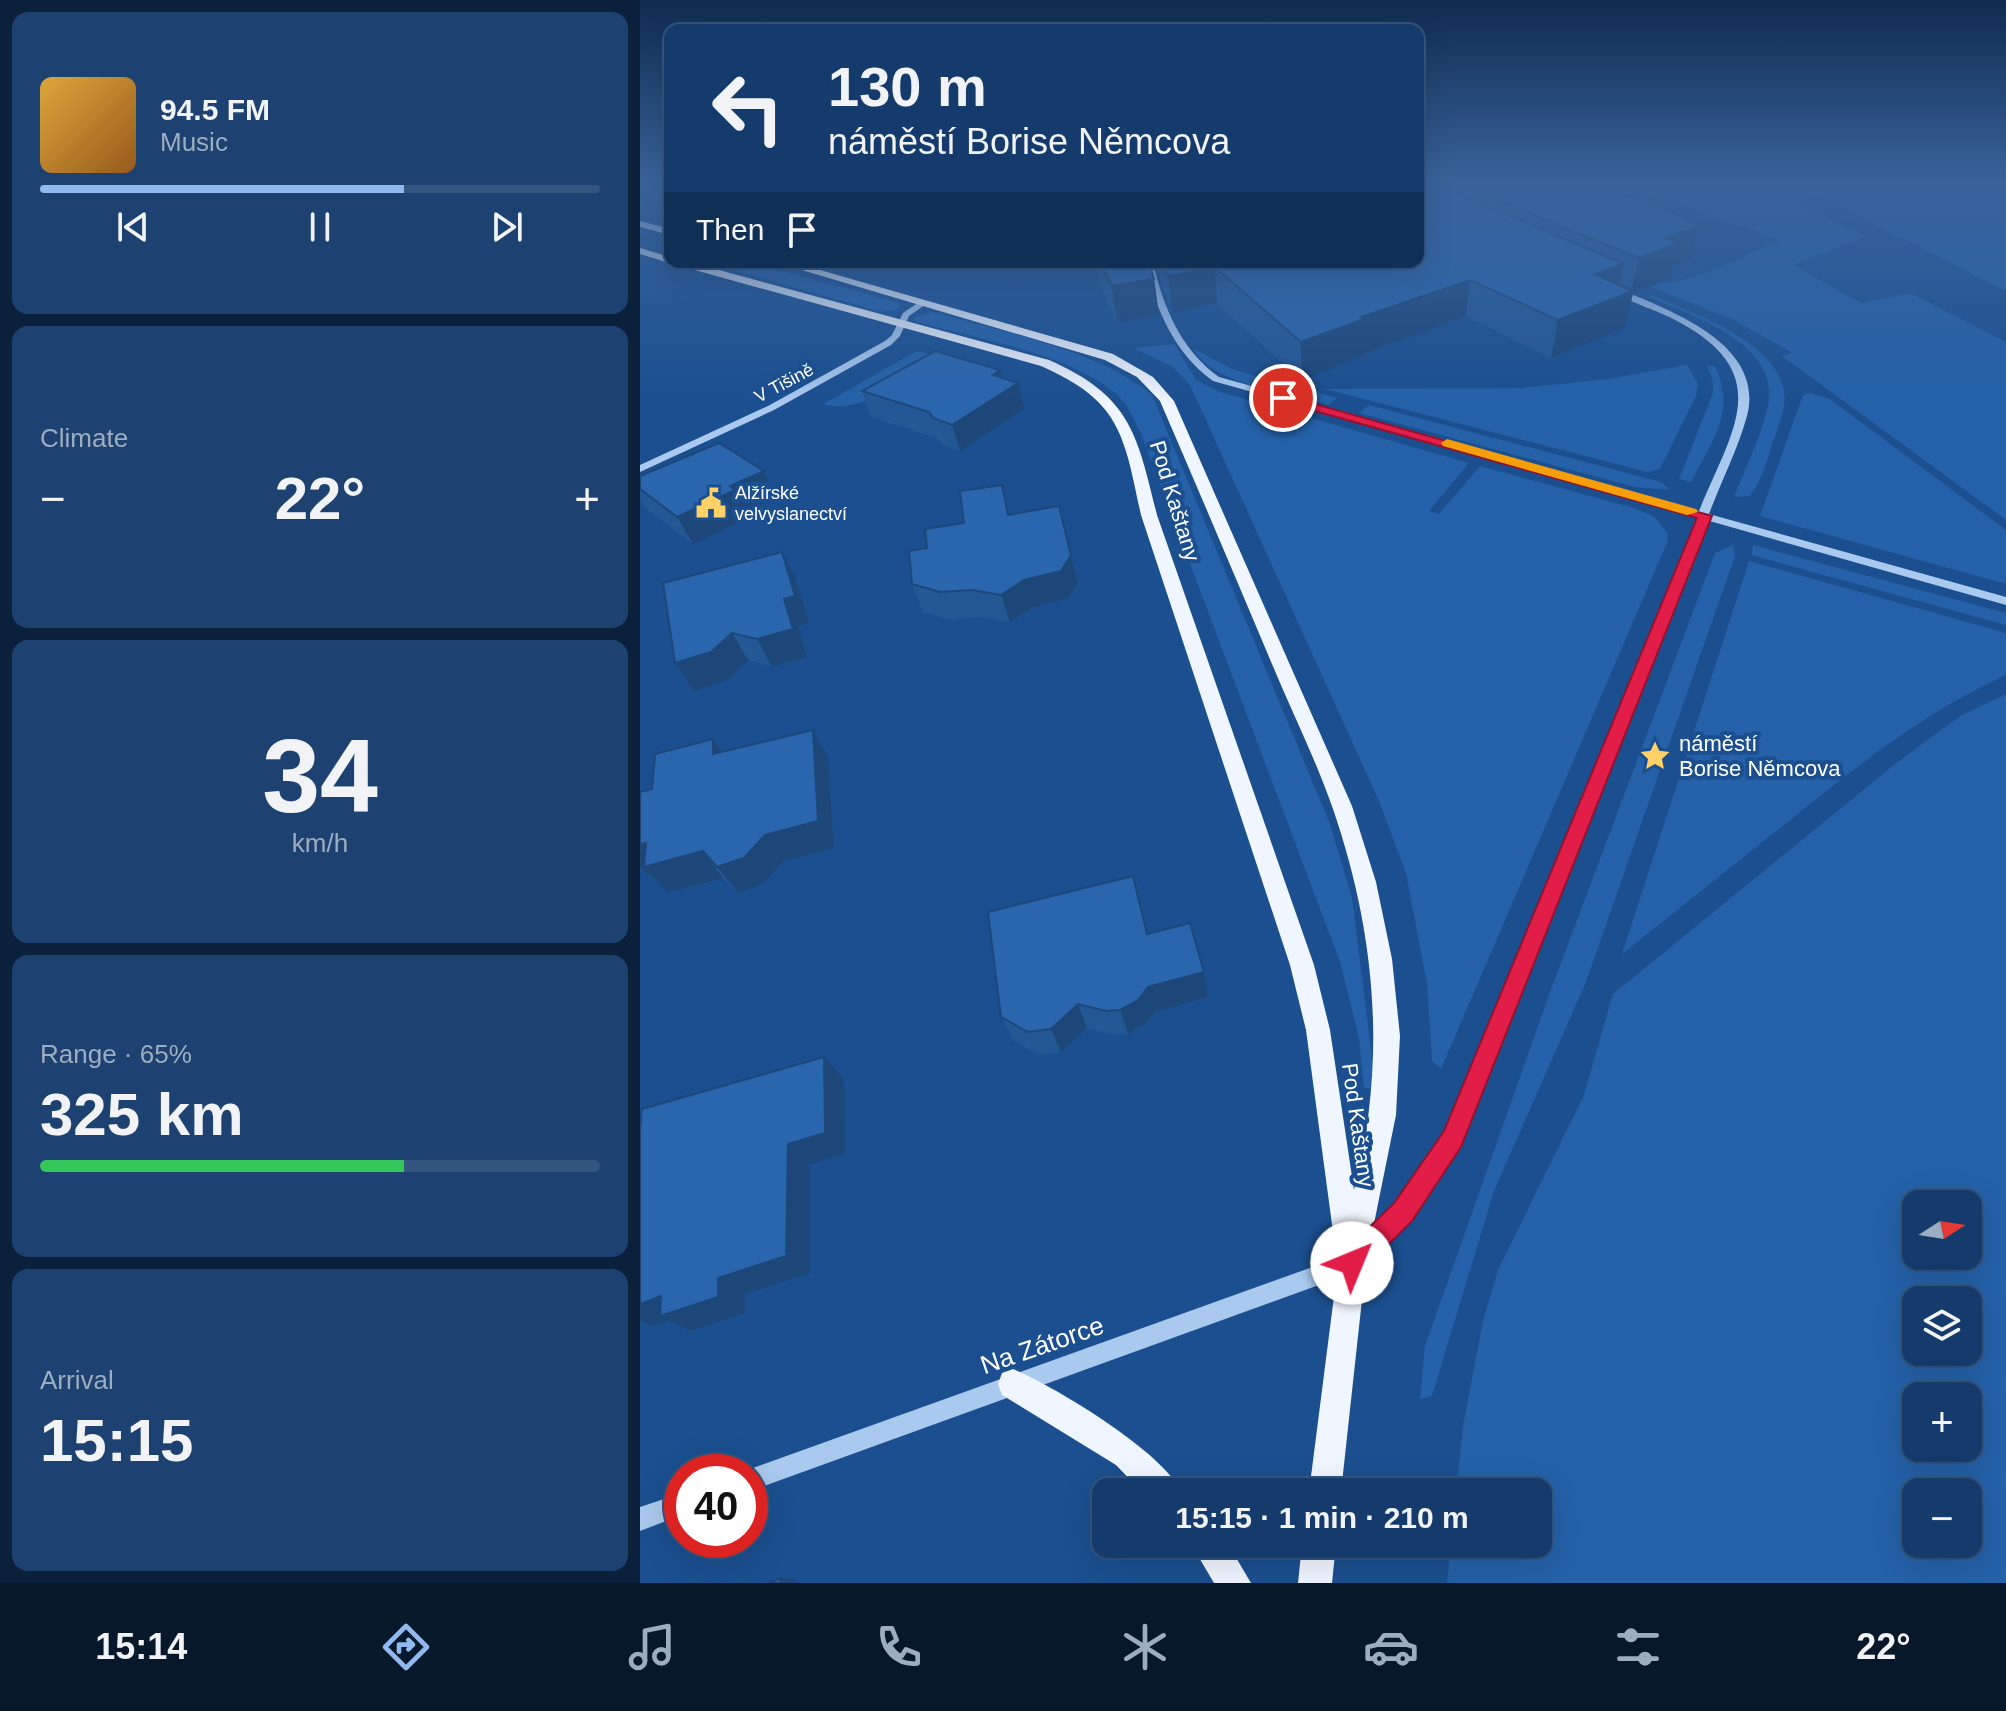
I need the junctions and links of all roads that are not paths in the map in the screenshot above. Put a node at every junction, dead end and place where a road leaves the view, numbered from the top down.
1 (699, 268) edge
2 (802, 268) edge
3 (1150, 268) edge
4 (1601, 285) edge
5 (925, 302) junction
6 (901, 326) junction
7 (640, 469) edge
8 (1705, 516) junction
9 (2006, 601) edge
10 (1352, 1263) junction
11 (1013, 1384) junction
12 (768, 1473) edge
13 (1151, 1478) edge
14 (1327, 1478) edge
15 (664, 1510) edge
16 (640, 1519) edge
17 (1217, 1558) edge
18 (1318, 1558) edge
19 (1234, 1583) edge
20 (1315, 1583) edge

1 - 6 main road, Pod Kaštany
2 - 5 main road, Pod Kaštany
3 - 8 street
4 - 8 street
5 - 6 street, V Tišině
5 - 10 main road, Pod Kaštany
6 - 7 street, V Tišině
6 - 10 main road, Pod Kaštany
8 - 9 street
8 - 10 street
10 - 11 street, Na Zátorce
10 - 14 main road
11 - 12 street, Na Zátorce
11 - 13 main road
15 - 16 street
17 - 19 main road
18 - 20 main road

